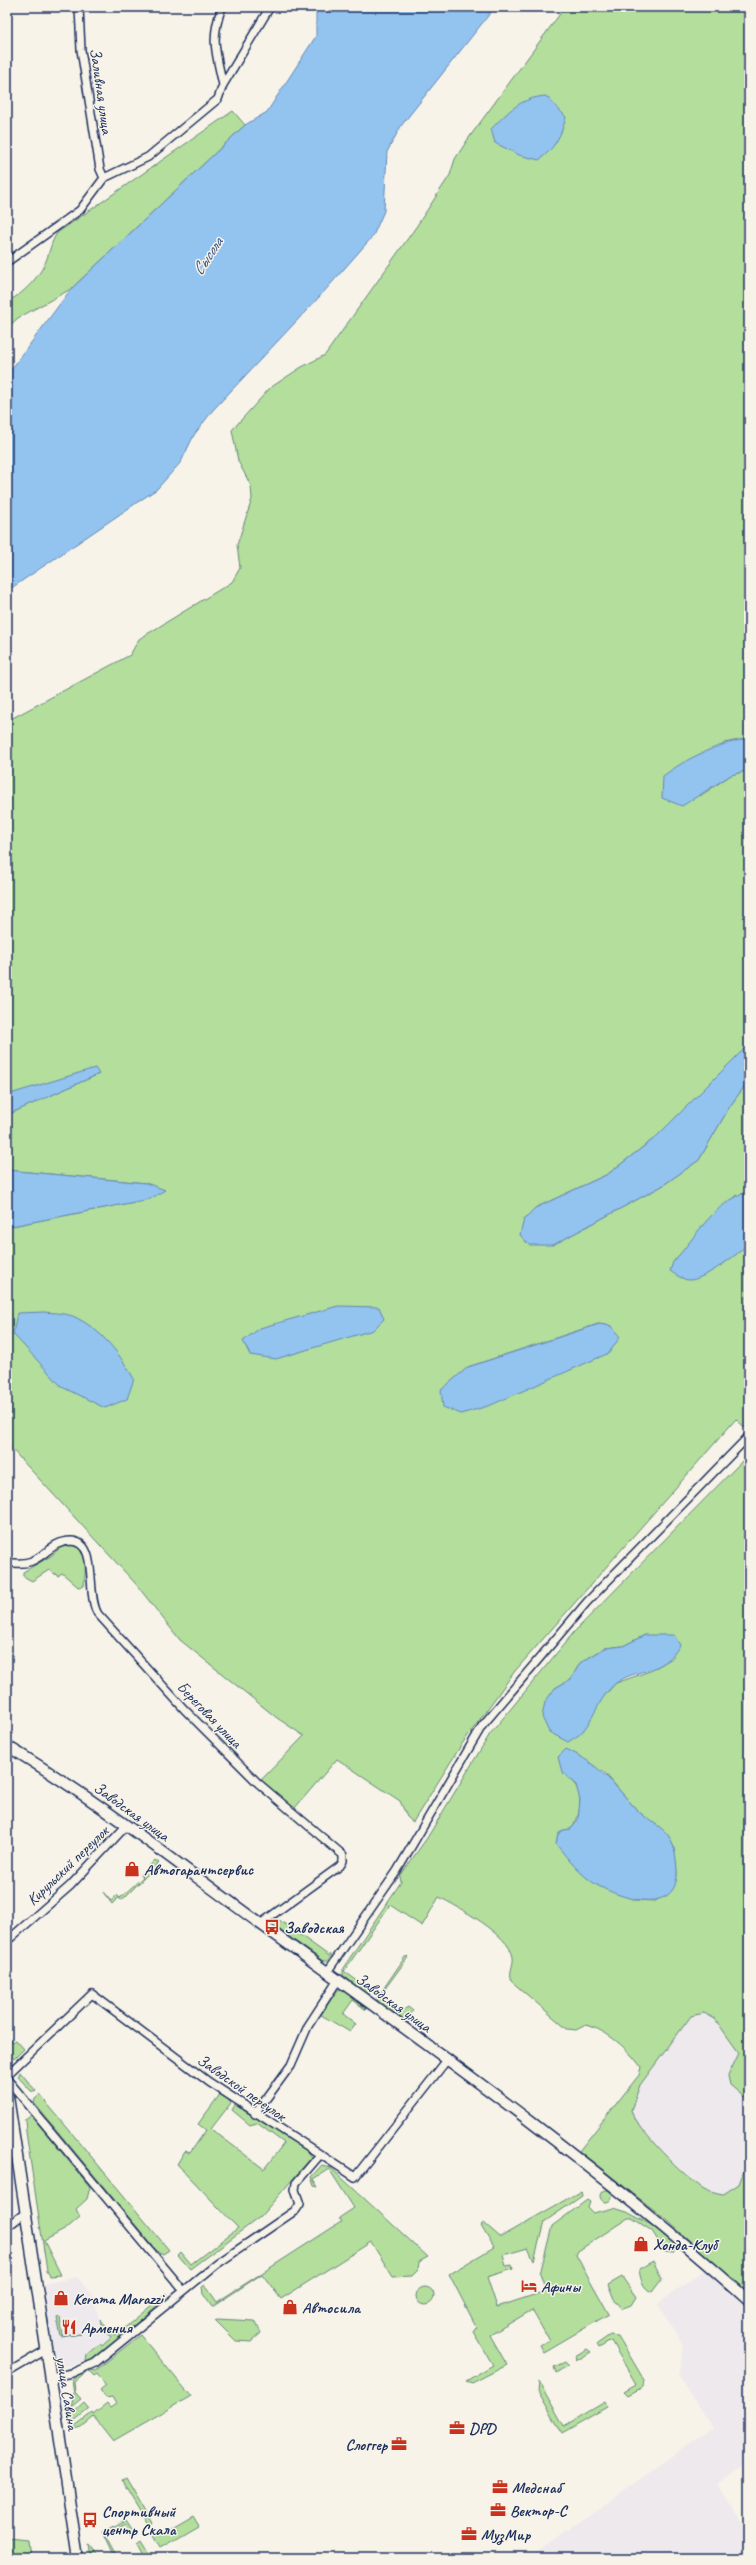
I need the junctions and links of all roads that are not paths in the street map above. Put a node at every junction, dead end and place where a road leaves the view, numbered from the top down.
1 (79, 7) edge
2 (222, 7) edge
3 (270, 7) edge
4 (223, 85) junction
5 (104, 178) junction
6 (7, 262) edge
7 (749, 1436) edge
8 (7, 1562) edge
9 (7, 1746) edge
10 (128, 1825) junction
11 (260, 1924) junction
12 (7, 1941) edge
13 (327, 1972) junction
14 (338, 1980) junction
15 (448, 2060) junction
16 (7, 2075) edge
17 (7, 2079) edge
18 (7, 2090) edge
19 (255, 2114) junction
20 (320, 2155) junction
21 (25, 2213) junction
22 (7, 2227) edge
23 (183, 2290) junction
24 (749, 2301) edge
25 (46, 2350) junction
26 (7, 2373) edge
27 (51, 2377) junction
28 (78, 2558) edge

1 - 5 street, Заливная улица
2 - 4 street
3 - 4 street
4 - 5 street
5 - 6 street
7 - 13 street
8 - 11 street, Береговая улица
9 - 10 street, Заводская улица
10 - 11 street, Заводская улица
10 - 12 street, Кирульский переулок
11 - 13 street, Заводская улица
13 - 14 street, Заводская улица
14 - 15 street, Заводская улица
14 - 19 street
15 - 20 street, Заводской переулок
15 - 24 street, Заводская улица
16 - 19 street, Заводской переулок
17 - 23 street
18 - 21 street, улица Савина
19 - 20 street, Заводской переулок
20 - 23 street
21 - 22 street
21 - 25 street, улица Савина
23 - 27 street
25 - 26 street
25 - 27 street, улица Савина
27 - 28 street, улица Савина

